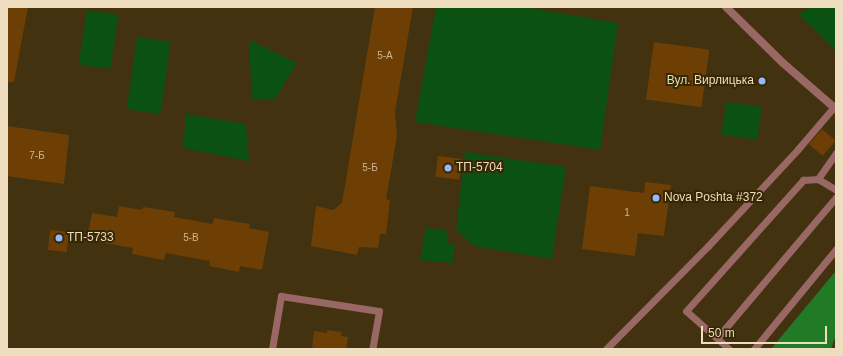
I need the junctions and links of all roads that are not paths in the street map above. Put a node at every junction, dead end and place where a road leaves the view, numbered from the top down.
1 (726, 7) edge
2 (835, 108) edge
3 (836, 153) edge
4 (818, 179) junction
5 (836, 190) edge
6 (836, 197) edge
7 (836, 249) edge
8 (717, 338) junction
9 (616, 340) junction
10 (272, 349) edge
11 (372, 349) edge
12 (606, 349) edge
13 (614, 349) edge
14 (729, 349) edge
15 (754, 349) edge

1 - 2 street
2 - 9 lane
3 - 4 lane
4 - 5 lane
4 - 8 lane
6 - 8 lane
7 - 15 lane
8 - 14 lane
9 - 12 lane
9 - 13 lane
10 - 11 lane

